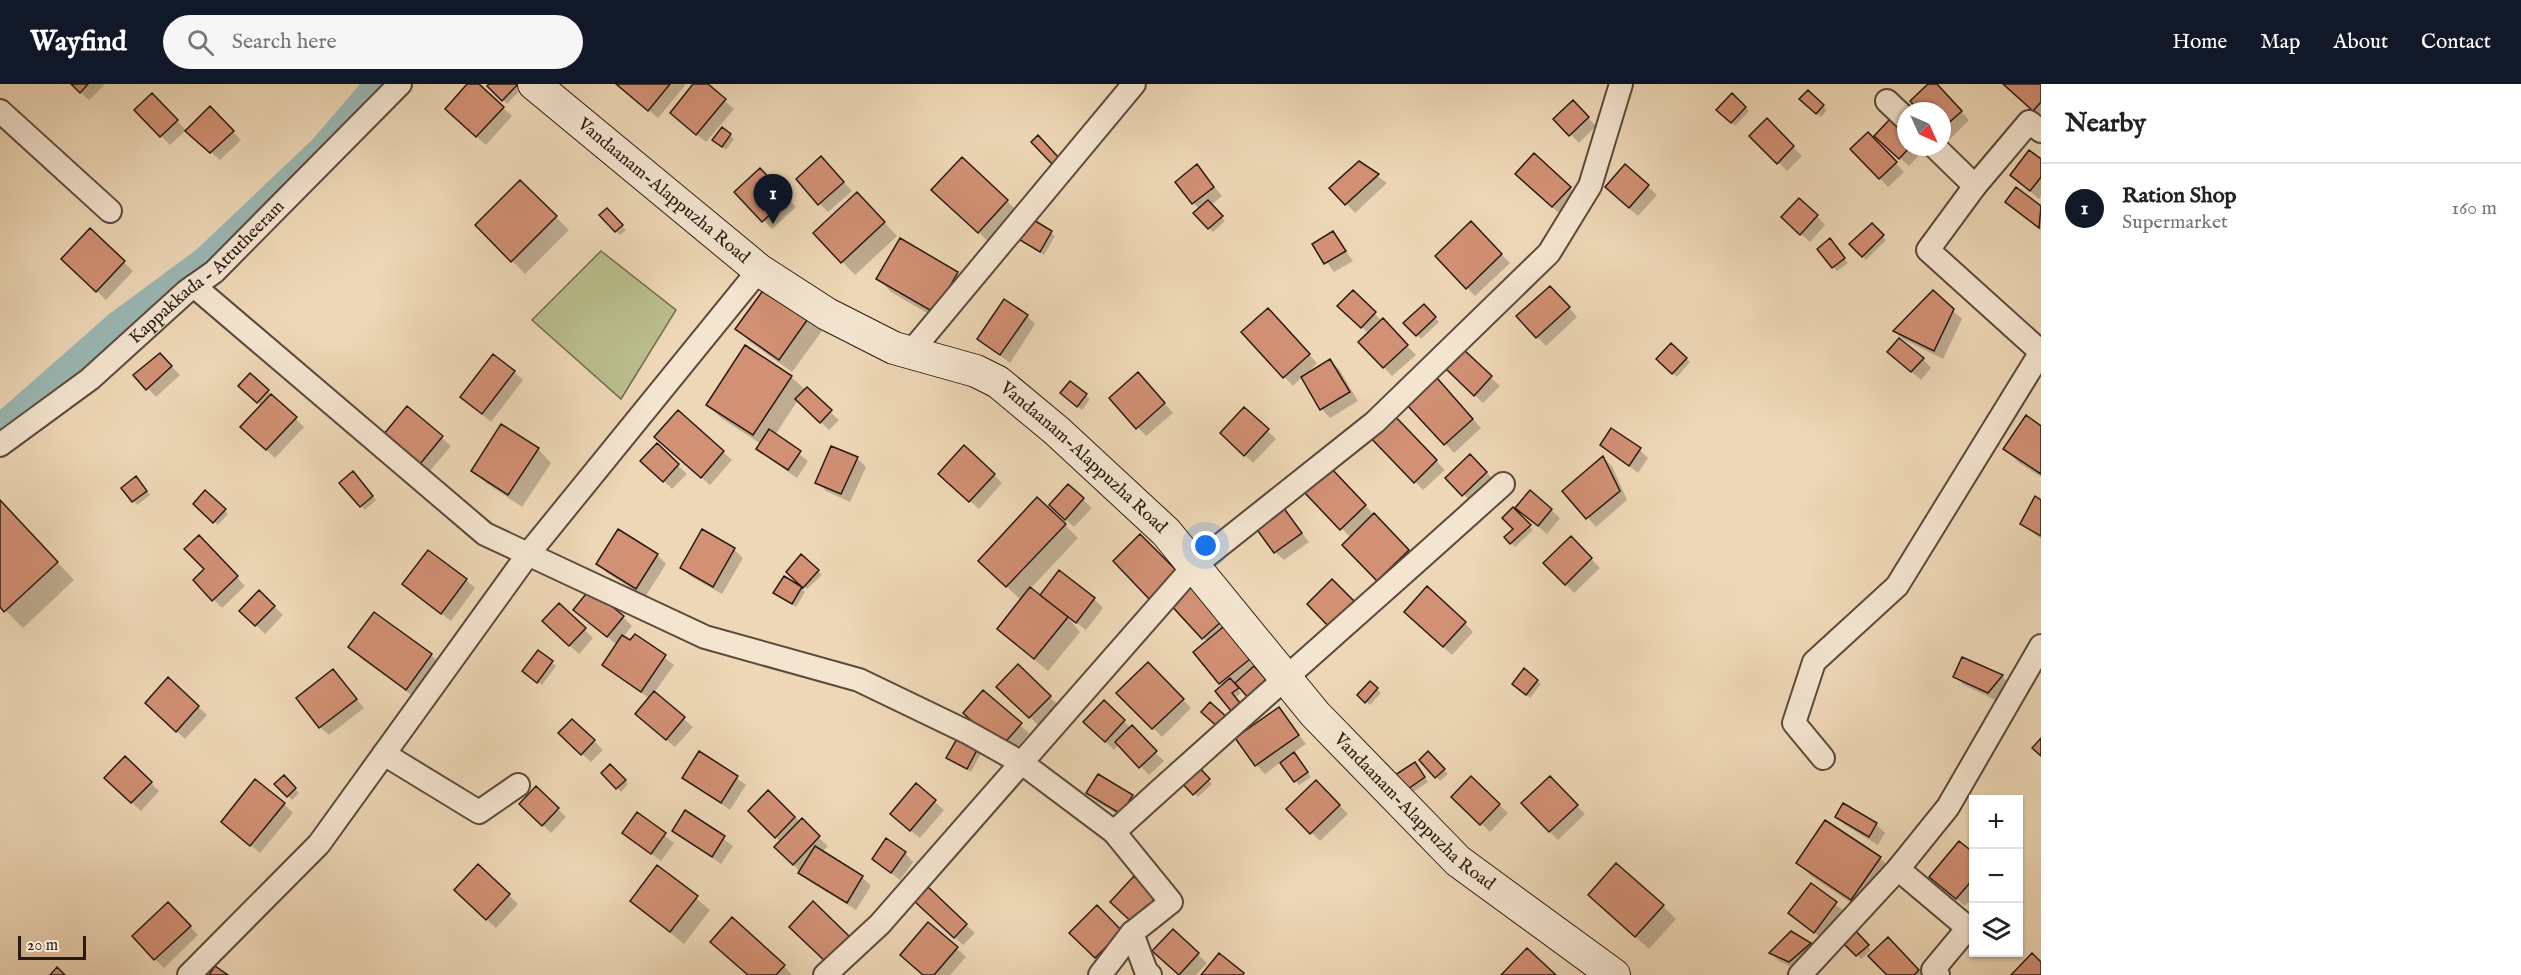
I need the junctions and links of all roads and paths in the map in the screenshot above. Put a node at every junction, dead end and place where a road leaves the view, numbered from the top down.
1 (400, 84) edge
2 (534, 84) edge
3 (1134, 84) edge
4 (1621, 84) edge
5 (1887, 101) dead end
6 (1897, 110) edge
7 (0, 111) edge
8 (2041, 130) edge
9 (1944, 156) edge
10 (1975, 186) junction
11 (110, 211) dead end
12 (759, 270) junction
13 (194, 286) junction
14 (2041, 352) edge
15 (910, 353) junction
16 (0, 446) edge
17 (1503, 484) dead end
18 (529, 553) junction
19 (1194, 566) junction
20 (2041, 646) edge
21 (1285, 676) junction
22 (384, 754) junction
23 (1823, 758) dead end
24 (1022, 763) junction
25 (518, 785) dead end
26 (1113, 832) junction
27 (1898, 869) junction
28 (1132, 933) junction
29 (189, 975) edge
30 (825, 975) edge
31 (1100, 975) edge
32 (1150, 975) edge
33 (1614, 975) edge
34 (1800, 975) edge
35 (1938, 975) edge

1 - 13 street, Kappakkada - Attutheeram
2 - 12 main road, Vandaanam-Alappuzha Road
3 - 15 street
4 - 19 street
5 - 6 street
7 - 11 street
8 - 10 street
9 - 10 street
10 - 14 street
12 - 15 main road, Vandaanam-Alappuzha Road
12 - 18 street
13 - 16 street, Kappakkada - Attutheeram
13 - 18 street
14 - 23 street
15 - 19 main road, Vandaanam-Alappuzha Road
17 - 21 street
18 - 22 street
18 - 24 street
19 - 21 main road, Vandaanam-Alappuzha Road
19 - 24 street
20 - 27 street
21 - 26 street
21 - 33 main road, Vandaanam-Alappuzha Road
22 - 25 street
22 - 29 street
24 - 26 street
24 - 30 street
26 - 28 street
27 - 34 street
27 - 35 street
28 - 31 street
28 - 32 street

